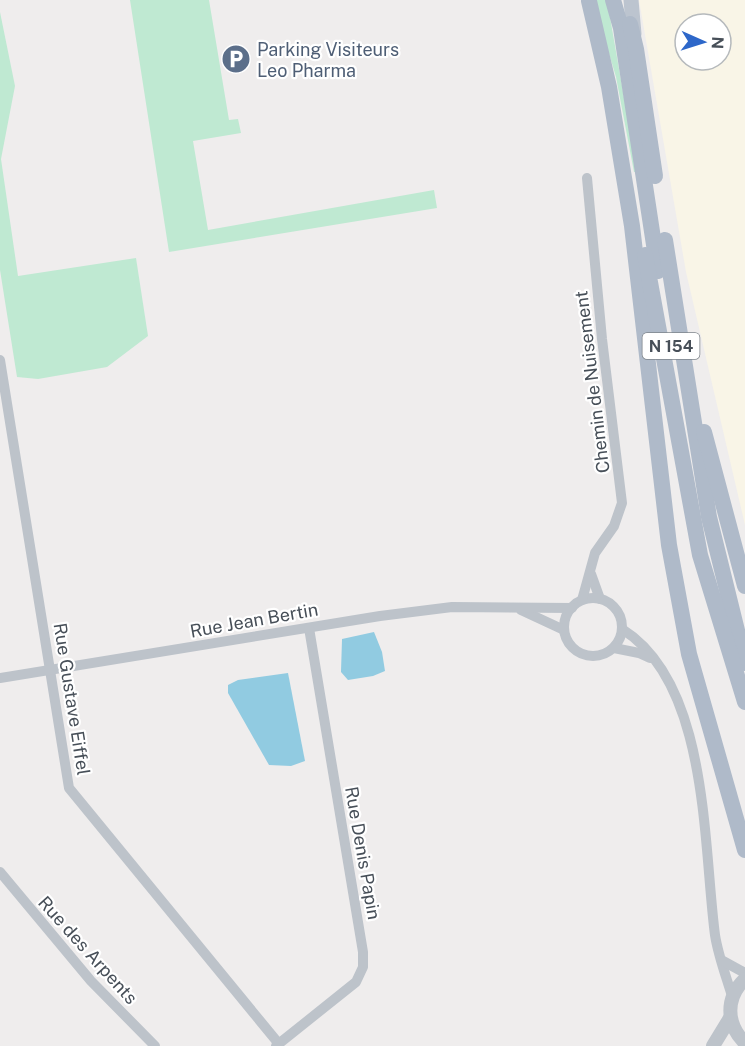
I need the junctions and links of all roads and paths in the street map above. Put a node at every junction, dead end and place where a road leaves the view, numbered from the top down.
1 (613, 0) edge
2 (624, 0) edge
3 (631, 0) edge
4 (589, 1) edge
5 (636, 49) junction
6 (587, 178) dead end
7 (677, 308) junction
8 (0, 360) edge
9 (591, 574) junction
10 (745, 586) edge
11 (600, 598) junction
12 (582, 600) junction
13 (515, 607) junction
14 (572, 608) junction
15 (309, 628) junction
16 (622, 629) junction
17 (564, 630) junction
18 (614, 648) junction
19 (653, 659) junction
20 (745, 663) edge
21 (49, 670) junction
22 (0, 678) edge
23 (745, 688) edge
24 (745, 702) edge
25 (745, 850) edge
26 (0, 872) edge
27 (723, 961) junction
28 (745, 973) edge
29 (745, 979) edge
30 (732, 996) junction
31 (730, 1018) junction
32 (745, 1043) edge
33 (278, 1045) edge
34 (155, 1046) edge
35 (713, 1046) edge
36 (730, 1046) edge

1 - 23 main road, N 154
2 - 5 main road, N 154
3 - 5 main road
4 - 24 main road
4 - 25 main road
5 - 7 main road, N 154
6 - 9 street, Chemin de Nuisement
7 - 10 main road
7 - 20 main road, N 154
8 - 21 street, Rue Gustave Eiffel
9 - 11 street
9 - 12 street, Chemin de Nuisement
11 - 12 street
11 - 16 street
12 - 14 street
13 - 14 street, Rue Jean Bertin
13 - 15 street, Rue Jean Bertin
13 - 17 street, Rue Jean Bertin
14 - 17 street
15 - 21 street, Rue Jean Bertin
15 - 33 street, Rue Denis Papin
16 - 18 street
16 - 19 street
17 - 18 street
18 - 19 street
19 - 27 street
21 - 22 street, Rue Jean Bertin
21 - 33 street, Rue Gustave Eiffel
26 - 34 street, Rue des Arpents
27 - 28 street
27 - 30 street
29 - 30 street
30 - 31 street
31 - 32 street
31 - 35 street
32 - 36 street

